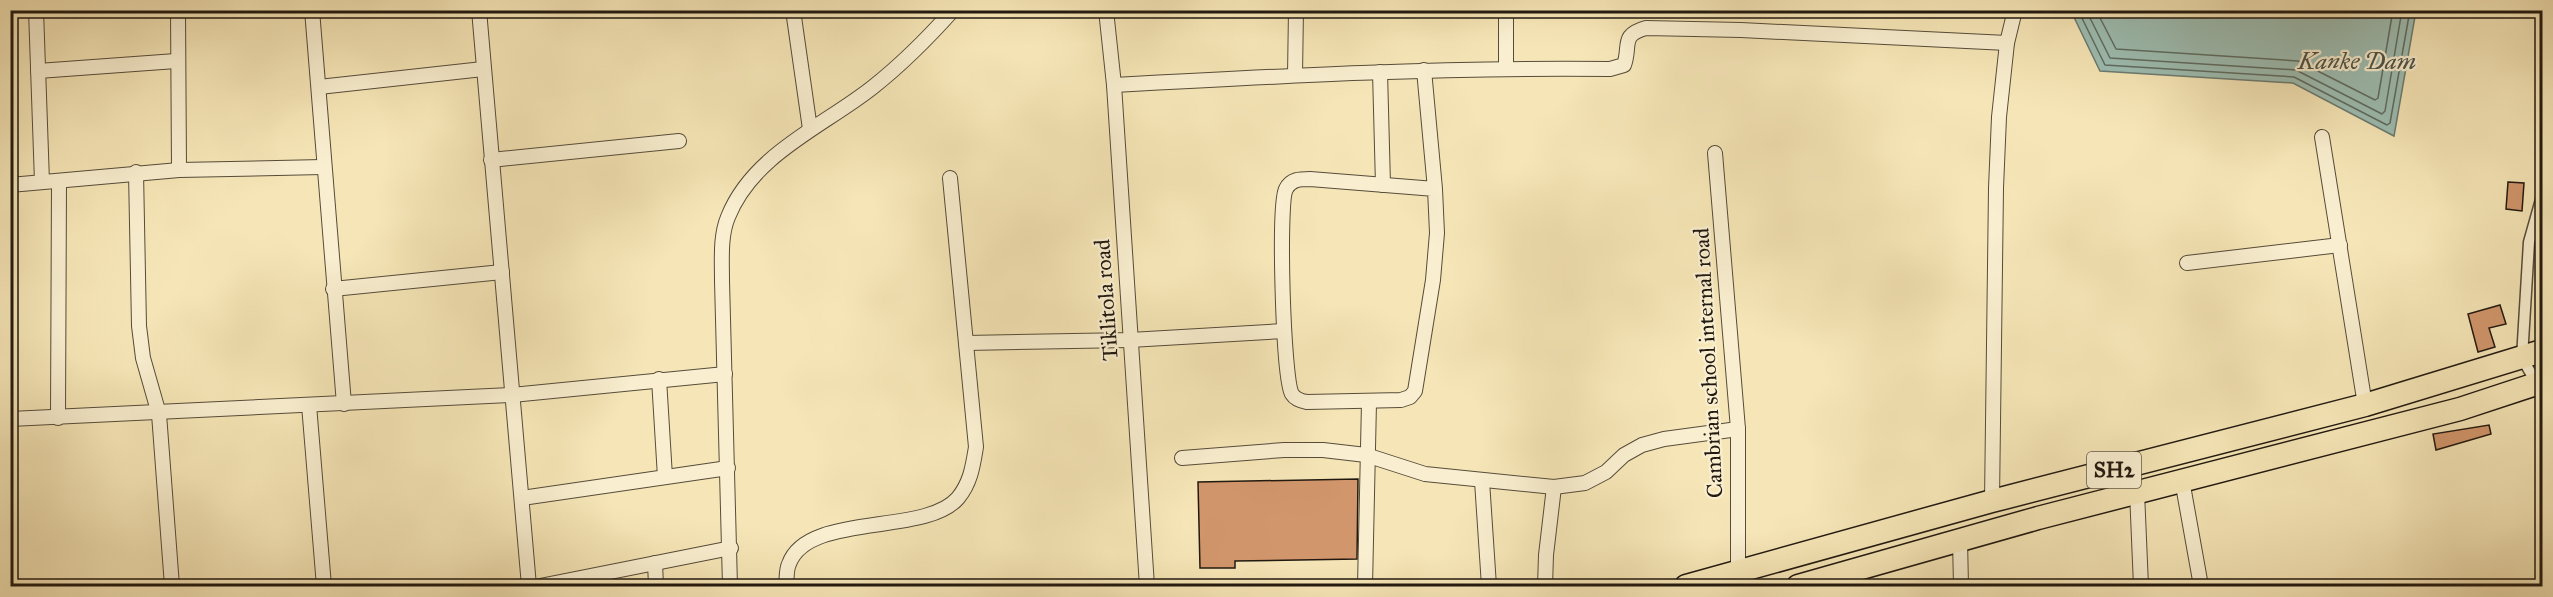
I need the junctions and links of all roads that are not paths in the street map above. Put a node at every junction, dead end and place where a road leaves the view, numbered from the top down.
1 (36, 10) edge
2 (178, 10) edge
3 (312, 10) edge
4 (478, 10) edge
5 (793, 10) edge
6 (953, 10) edge
7 (1106, 10) edge
8 (1296, 10) edge
9 (1506, 10) edge
10 (2015, 10) edge
11 (2007, 43) junction
12 (176, 61) junction
13 (1506, 68) junction
14 (483, 69) junction
15 (1424, 70) junction
16 (38, 71) junction
17 (1380, 72) junction
18 (1295, 75) junction
19 (1114, 85) junction
20 (319, 87) junction
21 (810, 129) junction
22 (2322, 137) dead end
23 (679, 141) dead end
24 (1714, 153) dead end
25 (491, 160) junction
26 (323, 167) junction
27 (179, 170) junction
28 (136, 172) junction
29 (950, 178) dead end
30 (59, 181) junction
31 (42, 182) junction
32 (10, 185) edge
33 (1383, 185) junction
34 (1436, 189) junction
35 (2542, 196) edge
36 (2340, 245) junction
37 (2187, 263) dead end
38 (502, 272) junction
39 (333, 289) junction
40 (1284, 331) junction
41 (1130, 340) junction
42 (966, 343) junction
43 (2532, 354) edge
44 (725, 374) junction
45 (659, 379) junction
46 (2541, 389) edge
47 (512, 395) junction
48 (1369, 402) junction
49 (344, 404) junction
50 (309, 405) junction
51 (2365, 405) junction
52 (159, 414) junction
53 (58, 418) junction
54 (10, 419) edge
55 (1738, 429) junction
56 (1366, 455) junction
57 (1182, 458) dead end
58 (728, 468) junction
59 (665, 477) junction
60 (2182, 480) junction
61 (1482, 481) junction
62 (1554, 487) junction
63 (2137, 492) junction
64 (522, 498) junction
65 (1992, 501) junction
66 (1960, 540) junction
67 (731, 548) junction
68 (656, 563) junction
69 (1738, 571) junction
70 (172, 586) edge
71 (324, 586) edge
72 (529, 586) edge
73 (540, 586) edge
74 (656, 586) edge
75 (730, 586) edge
76 (786, 586) edge
77 (1147, 586) edge
78 (1365, 586) edge
79 (1489, 586) edge
80 (1545, 586) edge
81 (1686, 586) edge
82 (1798, 586) edge
83 (1961, 586) edge
84 (2141, 586) edge
85 (2201, 586) edge

1 - 16 street
2 - 12 street
3 - 20 street
4 - 14 street
5 - 21 street
6 - 21 street
7 - 19 street, Tiklitola road
8 - 18 street
9 - 13 street
10 - 11 street
11 - 13 street
11 - 65 street
12 - 16 street
12 - 27 street
13 - 15 street
14 - 20 street
14 - 25 street
15 - 17 street
15 - 34 street
16 - 31 street
17 - 18 street
17 - 33 street
18 - 19 street
19 - 41 street, Tiklitola road
20 - 26 street
21 - 44 street
22 - 36 street
23 - 25 street
24 - 55 street, Cambrian school internal road
25 - 38 street
26 - 27 street
26 - 39 street
27 - 28 street
28 - 30 street
28 - 52 street
29 - 42 street
30 - 31 street
30 - 53 street
31 - 32 street
33 - 34 street
33 - 40 street
34 - 48 street
35 - 43 street
36 - 37 street
36 - 51 street
38 - 39 street
38 - 47 street
39 - 49 street
40 - 41 street
40 - 48 street
41 - 42 street
41 - 77 street, Tiklitola road
42 - 76 street
43 - 46 street
43 - 51 main road, SH2
44 - 45 street
44 - 58 street
45 - 47 street
45 - 59 street
46 - 60 main road, SH2
47 - 49 street
47 - 64 street
48 - 56 street
49 - 50 street
50 - 52 street
50 - 71 street
51 - 65 main road, SH2
52 - 53 street
52 - 70 street
53 - 54 street
55 - 62 street
55 - 69 street, Cambrian school internal road
56 - 57 street
56 - 61 street
56 - 78 street
58 - 59 street
58 - 67 street
59 - 64 street
60 - 63 main road, SH2
60 - 85 street
61 - 62 street
61 - 79 street
62 - 80 street
63 - 66 main road, SH2
63 - 84 street
64 - 72 street
65 - 69 main road, SH2
66 - 82 main road, SH2
66 - 83 street
67 - 68 street
67 - 75 street
68 - 73 street
68 - 74 street
69 - 81 main road, SH2

